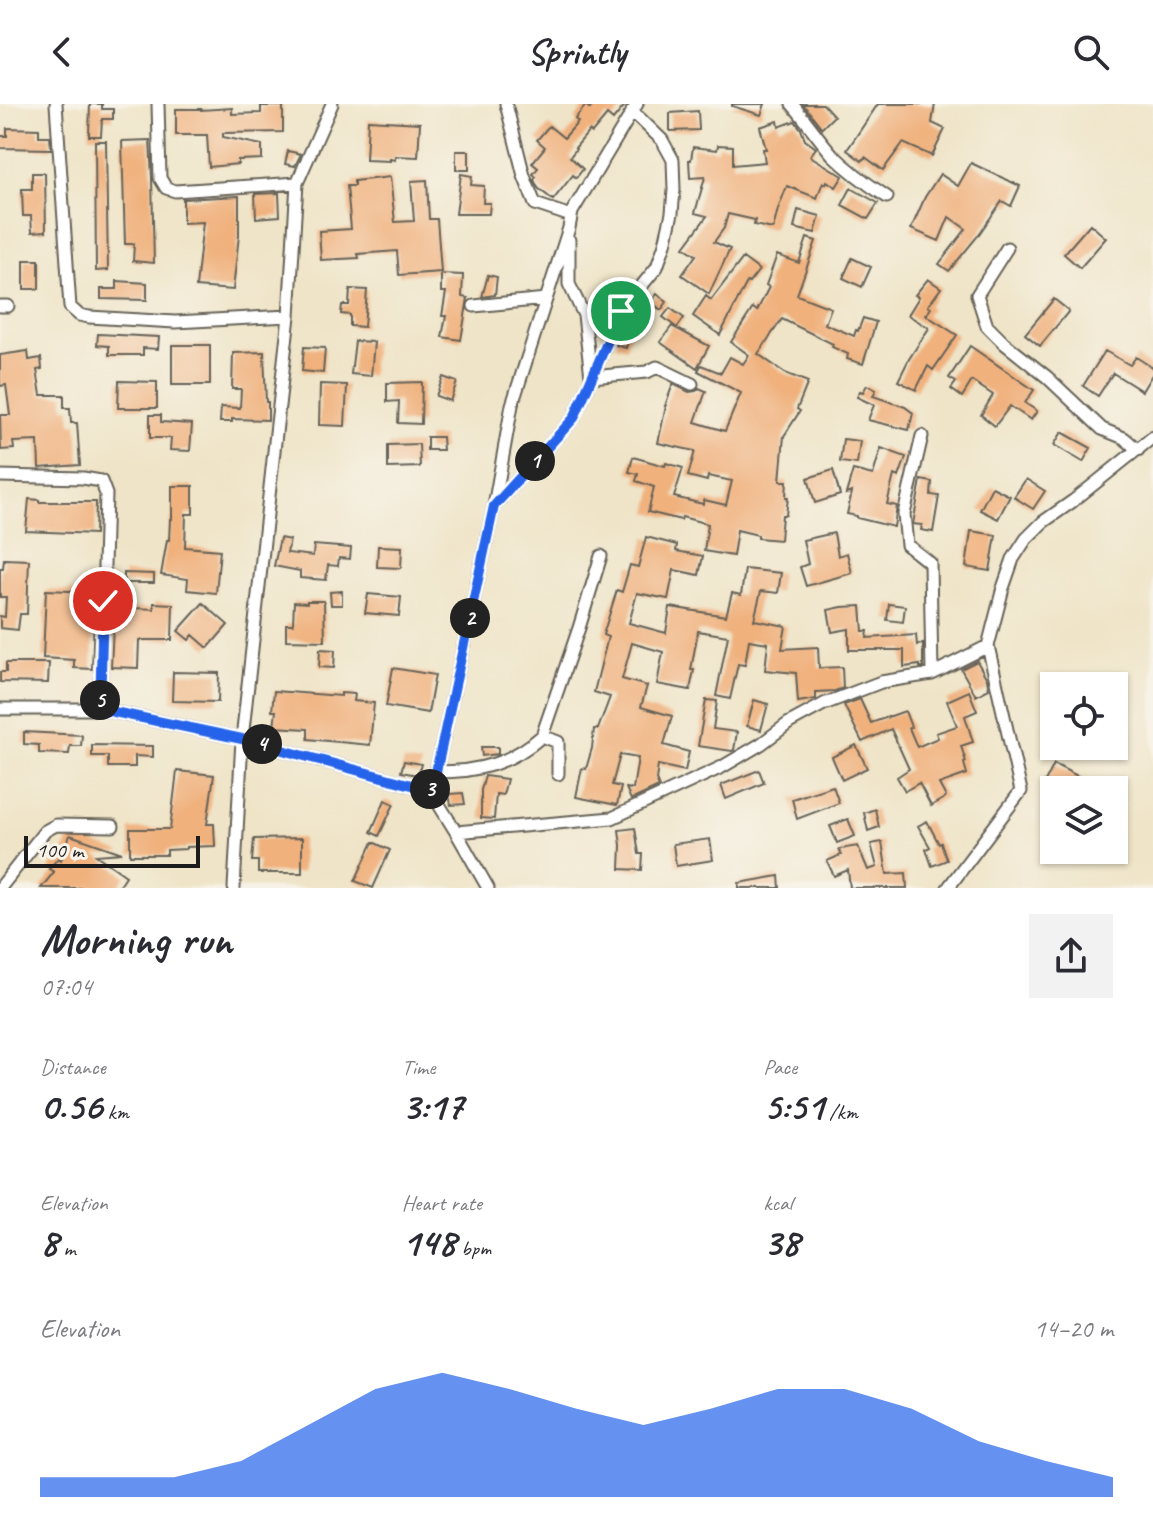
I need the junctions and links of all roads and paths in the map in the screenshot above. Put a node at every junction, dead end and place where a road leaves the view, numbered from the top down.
1 (56, 104) edge
2 (158, 104) edge
3 (332, 104) edge
4 (506, 104) edge
5 (792, 104) edge
6 (634, 108) edge
7 (297, 183) junction
8 (887, 197) dead end
9 (570, 222) junction
10 (1007, 248) dead end
11 (546, 299) junction
12 (474, 306) dead end
13 (289, 316) junction
14 (591, 377) junction
15 (692, 384) dead end
16 (922, 436) dead end
17 (1153, 437) edge
18 (1138, 450) junction
19 (0, 476) edge
20 (494, 506) junction
21 (601, 556) dead end
22 (988, 646) junction
23 (932, 674) junction
24 (0, 709) edge
25 (100, 709) junction
26 (542, 736) junction
27 (242, 739) junction
28 (436, 772) junction
29 (558, 774) dead end
30 (430, 790) junction
31 (113, 826) dead end
32 (456, 832) junction
33 (0, 888) edge
34 (234, 888) edge
35 (488, 888) edge
36 (948, 888) edge

1 - 13 street
2 - 7 street
3 - 7 street
4 - 9 street
5 - 8 street
6 - 9 street
6 - 14 street
7 - 13 street
9 - 11 street
9 - 14 street
10 - 18 street
11 - 12 street
11 - 20 street
13 - 27 street
14 - 15 street
14 - 20 street
16 - 23 street
17 - 18 street
18 - 22 street
19 - 25 street
20 - 28 street
21 - 26 street
22 - 23 street
22 - 36 street
23 - 32 street
24 - 25 street
25 - 27 street
26 - 28 street
26 - 29 street
27 - 30 street
27 - 34 street
28 - 30 street
30 - 32 street
31 - 33 street
32 - 35 street

